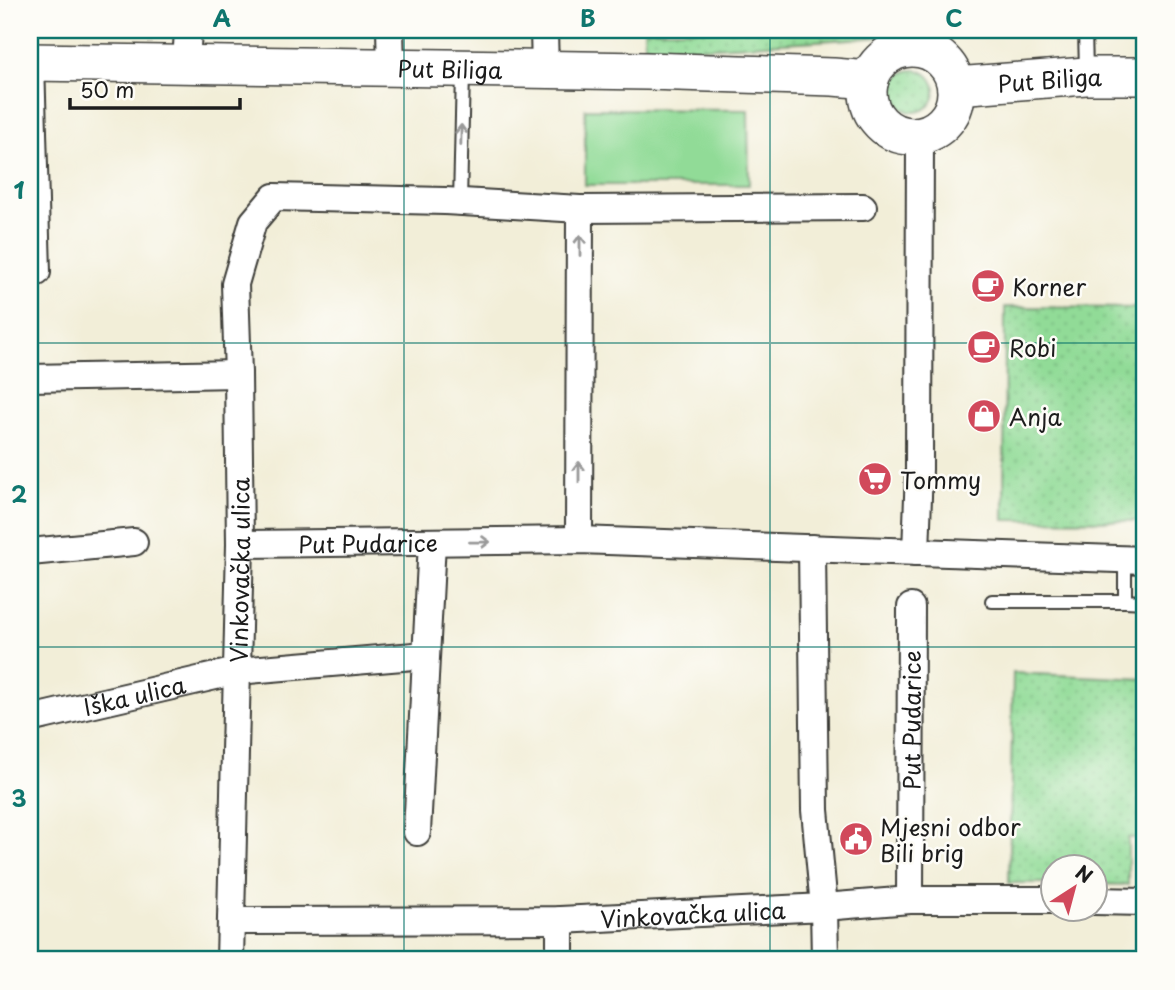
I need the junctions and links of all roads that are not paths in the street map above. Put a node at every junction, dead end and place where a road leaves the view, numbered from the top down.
1 (390, 30) edge
2 (544, 30) edge
3 (1085, 30) edge
4 (918, 39) edge
5 (187, 47) edge
6 (30, 62) edge
7 (391, 67) junction
8 (463, 68) junction
9 (545, 70) junction
10 (1086, 76) junction
11 (1145, 76) edge
12 (870, 80) junction
13 (956, 86) junction
14 (920, 135) junction
15 (460, 202) junction
16 (863, 207) dead end
17 (580, 209) junction
18 (37, 272) dead end
19 (238, 374) junction
20 (30, 378) edge
21 (579, 540) junction
22 (134, 542) dead end
23 (432, 542) junction
24 (240, 544) junction
25 (813, 548) junction
26 (30, 552) edge
27 (916, 552) junction
28 (1135, 559) edge
29 (992, 601) dead end
30 (1125, 601) junction
31 (1145, 602) edge
32 (911, 607) dead end
33 (426, 655) junction
34 (237, 670) junction
35 (30, 719) edge
36 (417, 832) dead end
37 (1038, 900) edge
38 (910, 901) junction
39 (1108, 901) edge
40 (1145, 902) edge
41 (824, 907) junction
42 (560, 920) junction
43 (231, 921) junction
44 (230, 960) edge
45 (560, 960) edge
46 (825, 960) edge

1 - 7 street
2 - 9 street
3 - 10 lane
4 - 12 street
4 - 13 street
5 - 6 street, Put Biliga
5 - 7 street, Put Biliga
6 - 18 street
7 - 8 street, Put Biliga
8 - 9 street, Put Biliga
15 -> 8 lane
9 - 12 street, Put Biliga
10 - 11 street, Put Biliga
10 - 13 street, Put Biliga
12 - 14 street
13 - 14 street
14 - 27 street
15 - 17 street
15 - 19 street, Vinkovačka ulica
16 - 17 street
21 -> 17 street
19 - 20 street
19 - 24 street, Vinkovačka ulica
23 -> 21 street, Put Pudarice
21 - 25 street, Put Pudarice
22 - 26 street
23 - 24 street, Put Pudarice
23 - 33 street
24 - 34 street, Vinkovačka ulica
25 - 27 street, Put Pudarice
25 - 41 street
27 - 28 street, Put Pudarice
28 - 30 lane
29 - 30 lane
30 - 31 lane
32 - 38 street, Put Pudarice
33 - 34 street, Iška ulica
33 - 36 street
34 - 35 street, Iška ulica
34 - 43 street, Vinkovačka ulica
37 - 38 street
38 - 41 street, Vinkovačka ulica
39 - 40 street
41 - 42 street, Vinkovačka ulica
41 - 46 street
42 - 43 street, Vinkovačka ulica
42 - 45 street
43 - 44 street, Vinkovačka ulica

